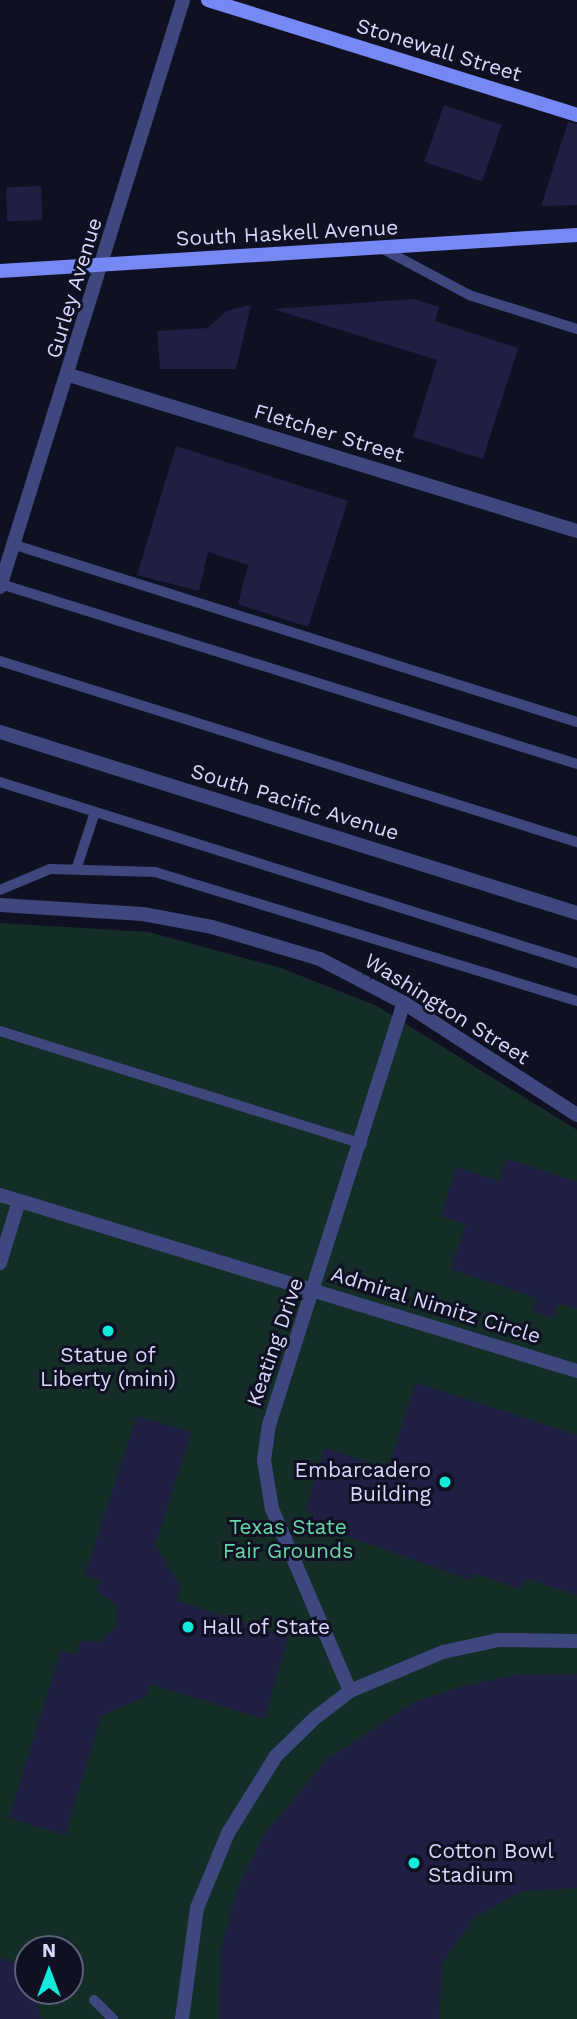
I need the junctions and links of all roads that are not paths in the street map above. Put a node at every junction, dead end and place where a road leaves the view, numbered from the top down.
1 (183, 0) edge
2 (208, 0) edge
3 (577, 115) edge
4 (577, 235) edge
5 (383, 249) junction
6 (103, 264) junction
7 (0, 271) edge
8 (577, 329) edge
9 (69, 375) junction
10 (577, 531) edge
11 (12, 544) junction
12 (0, 585) edge
13 (0, 661) edge
14 (577, 722) edge
15 (0, 732) edge
16 (577, 764) edge
17 (0, 782) edge
18 (94, 812) junction
19 (577, 842) edge
20 (77, 867) junction
21 (0, 890) edge
22 (0, 905) edge
23 (577, 913) edge
24 (577, 962) edge
25 (577, 1001) edge
26 (404, 1003) junction
27 (0, 1031) edge
28 (577, 1115) edge
29 (362, 1144) junction
30 (0, 1195) edge
31 (19, 1201) junction
32 (0, 1262) edge
33 (315, 1290) junction
34 (577, 1371) edge
35 (577, 1641) edge
36 (350, 1691) junction
37 (94, 2000) dead end
38 (113, 2019) edge
39 (182, 2019) edge

1 - 6 street, Gurley Avenue
2 - 3 main road, Stonewall Street
4 - 5 main road, South Haskell Avenue
5 - 6 main road, South Haskell Avenue
5 - 8 lane
6 - 7 main road, South Haskell Avenue
6 - 9 street, Gurley Avenue
9 - 10 street, Fletcher Street
9 - 11 street, Gurley Avenue
11 - 12 street, Gurley Avenue
11 - 14 lane
12 - 16 lane
13 - 19 lane
15 - 23 street, South Pacific Avenue
17 - 18 lane
18 - 20 lane
18 - 24 lane
20 - 21 lane
20 - 25 lane
22 - 26 street, Washington Street
26 - 28 street, Washington Street
26 - 29 street, Keating Drive
27 - 29 lane
29 - 33 street, Keating Drive
30 - 31 street, Admiral Nimitz Circle
31 - 32 street
31 - 33 street, Admiral Nimitz Circle
33 - 34 street, Admiral Nimitz Circle
33 - 36 street, Keating Drive
35 - 36 street
36 - 39 street
37 - 38 lane

